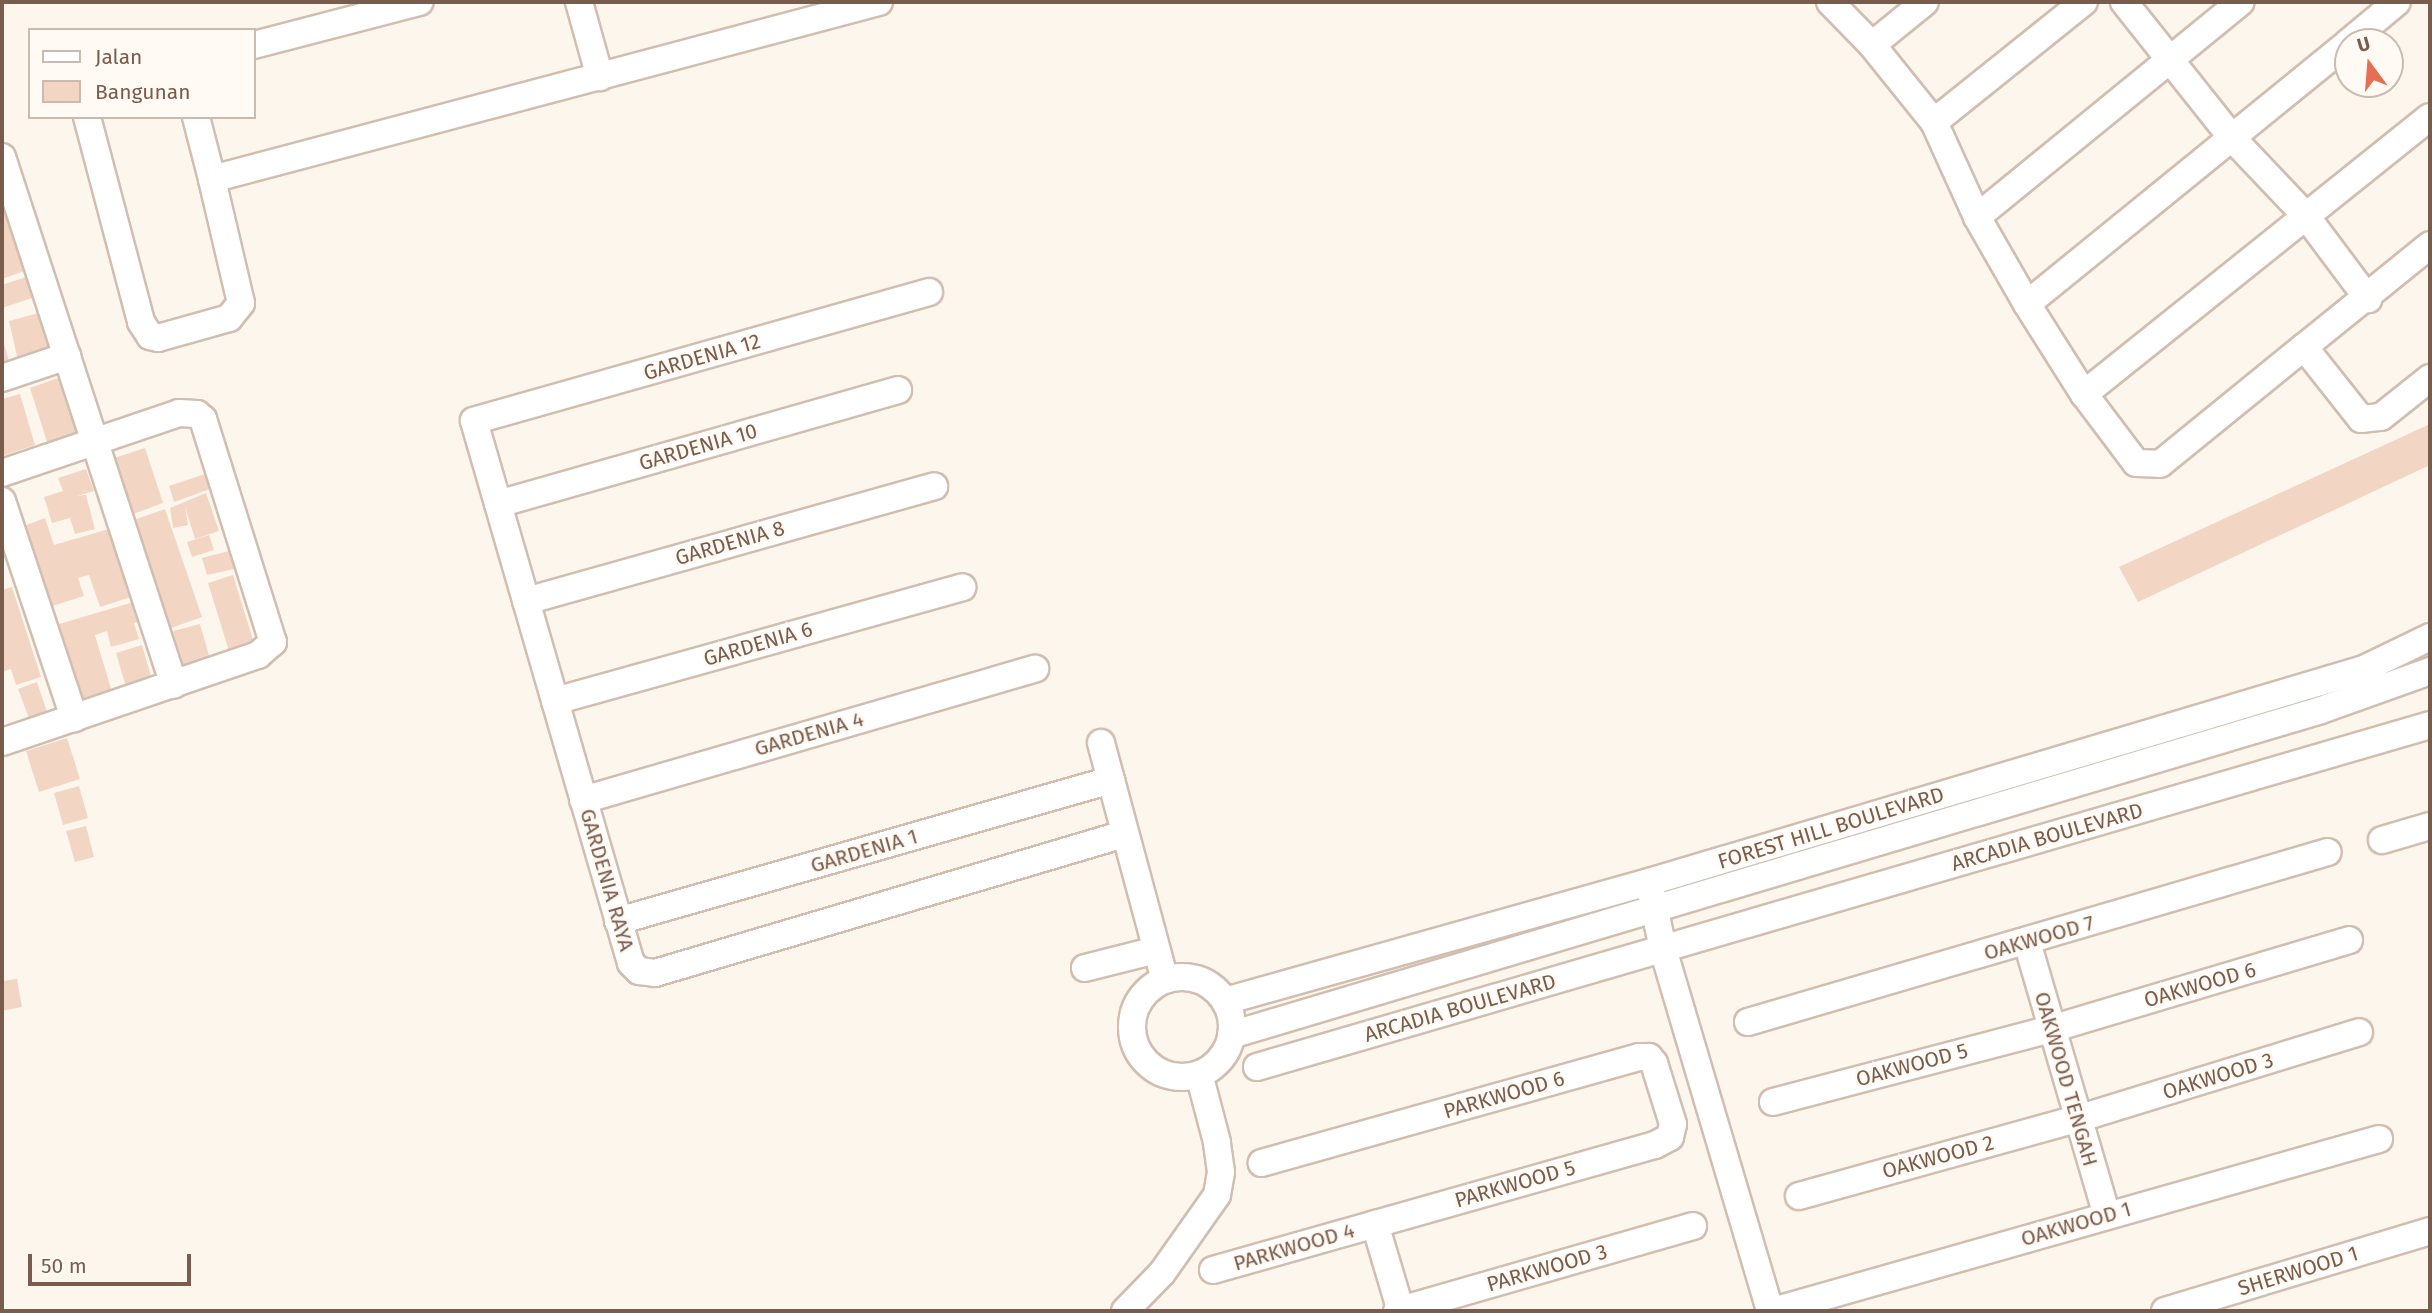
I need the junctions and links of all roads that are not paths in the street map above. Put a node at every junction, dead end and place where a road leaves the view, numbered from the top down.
1 (419, 2) edge
2 (579, 2) edge
3 (879, 2) edge
4 (1829, 2) edge
5 (1925, 2) edge
6 (2084, 2) edge
7 (2124, 2) edge
8 (2241, 2) edge
9 (2397, 2) edge
10 (2365, 28) edge
11 (256, 44) edge
12 (1872, 45) junction
13 (2334, 54) edge
14 (2170, 60) junction
15 (600, 77) junction
16 (2430, 117) edge
17 (88, 119) edge
18 (197, 119) edge
19 (1934, 122) junction
20 (2233, 139) junction
21 (2, 157) edge
22 (212, 179) junction
23 (2306, 216) junction
24 (1977, 217) junction
25 (2430, 245) edge
26 (929, 292) dead end
27 (2368, 299) junction
28 (2027, 304) junction
29 (2304, 347) junction
30 (67, 356) junction
31 (2, 378) edge
32 (2430, 378) edge
33 (898, 390) dead end
34 (2084, 394) junction
35 (474, 421) joint
36 (96, 441) junction
37 (2, 473) edge
38 (934, 486) dead end
39 (2, 501) edge
40 (498, 504) junction
41 (962, 587) dead end
42 (526, 601) junction
43 (2430, 637) edge
44 (1035, 668) dead end
45 (2430, 671) edge
46 (174, 685) junction
47 (555, 701) junction
48 (74, 718) junction
49 (2430, 725) edge
50 (2, 742) edge
51 (1101, 743) dead end
52 (1111, 780) junction
53 (583, 800) junction
54 (2430, 826) edge
55 (1125, 834) junction
56 (2382, 840) dead end
57 (2328, 852) dead end
58 (1648, 882) junction
59 (1655, 909) junction
60 (618, 921) junction
61 (2349, 940) dead end
62 (2027, 942) junction
63 (1663, 949) junction
64 (1156, 950) junction
65 (1085, 968) dead end
66 (1164, 980) junction
67 (1225, 1001) junction
68 (1748, 1022) dead end
69 (2051, 1029) junction
70 (2359, 1032) dead end
71 (1231, 1035) junction
72 (1257, 1067) dead end
73 (1199, 1074) junction
74 (1773, 1102) dead end
75 (2077, 1119) junction
76 (2379, 1139) dead end
77 (1655, 1145) joint
78 (1262, 1163) dead end
79 (1799, 1196) dead end
80 (2106, 1214) junction
81 (1374, 1224) junction
82 (1693, 1226) dead end
83 (2430, 1231) edge
84 (1213, 1270) dead end
85 (1785, 1310) edge
86 (1125, 1311) edge
87 (1399, 1311) edge
88 (2165, 1311) edge

1 - 11 street
2 - 15 street
3 - 15 street
4 - 12 street
5 - 12 street
6 - 19 street
7 - 14 street
8 - 14 street
9 - 10 street
12 - 19 street
13 - 20 street
14 - 20 street
14 - 24 street
15 - 22 street
16 - 23 street
17 - 22 street
18 - 22 street
19 - 24 street
20 - 23 street
20 - 28 street
21 - 30 street
23 - 27 street
23 - 34 street
24 - 28 street
25 - 27 street
26 - 35 street, GARDENIA 12
27 - 29 street
28 - 34 street
29 - 32 street
29 - 34 street
30 - 31 street
30 - 36 street
33 - 40 street, GARDENIA 10
35 - 40 street, GARDENIA RAYA
36 - 37 street
36 - 46 street
36 - 46 street
38 - 42 street, GARDENIA 8
39 - 48 street
40 - 42 street, GARDENIA RAYA
41 - 47 street, GARDENIA 6
42 - 47 street, GARDENIA RAYA
43 - 58 street, FOREST HILL BOULEVARD
44 - 53 street, GARDENIA 4
45 - 59 street, FOREST HILL BOULEVARD
46 - 48 street
47 - 53 street, GARDENIA RAYA
48 - 50 street
49 - 63 street, ARCADIA BOULEVARD
51 - 52 street
52 - 55 street
52 - 60 street, GARDENIA 1
53 - 60 street, GARDENIA RAYA
54 - 56 street
55 - 60 street, GARDENIA RAYA
55 - 64 street
57 - 62 street, OAKWOOD 7
58 - 59 street
58 - 67 street, FOREST HILL BOULEVARD
59 - 63 street
59 - 71 street, FOREST HILL BOULEVARD
61 - 69 street, OAKWOOD 6
62 - 68 street, OAKWOOD 7
62 - 69 street, OAKWOOD TENGAH
63 - 72 street, ARCADIA BOULEVARD
63 - 85 street
64 - 65 street
64 - 66 street
66 - 67 street
66 - 73 street
67 - 71 street
69 - 74 street, OAKWOOD 5
69 - 75 street, OAKWOOD TENGAH
70 - 75 street, OAKWOOD 3
71 - 73 street
73 - 86 street
75 - 79 street, OAKWOOD 2
75 - 80 street, OAKWOOD TENGAH
76 - 80 street, OAKWOOD 1
77 - 78 street, PARKWOOD 6
77 - 81 street, PARKWOOD 5
80 - 85 street, OAKWOOD 1
81 - 84 street, PARKWOOD 4
81 - 87 street
82 - 87 street, PARKWOOD 3
83 - 88 street, SHERWOOD 1

